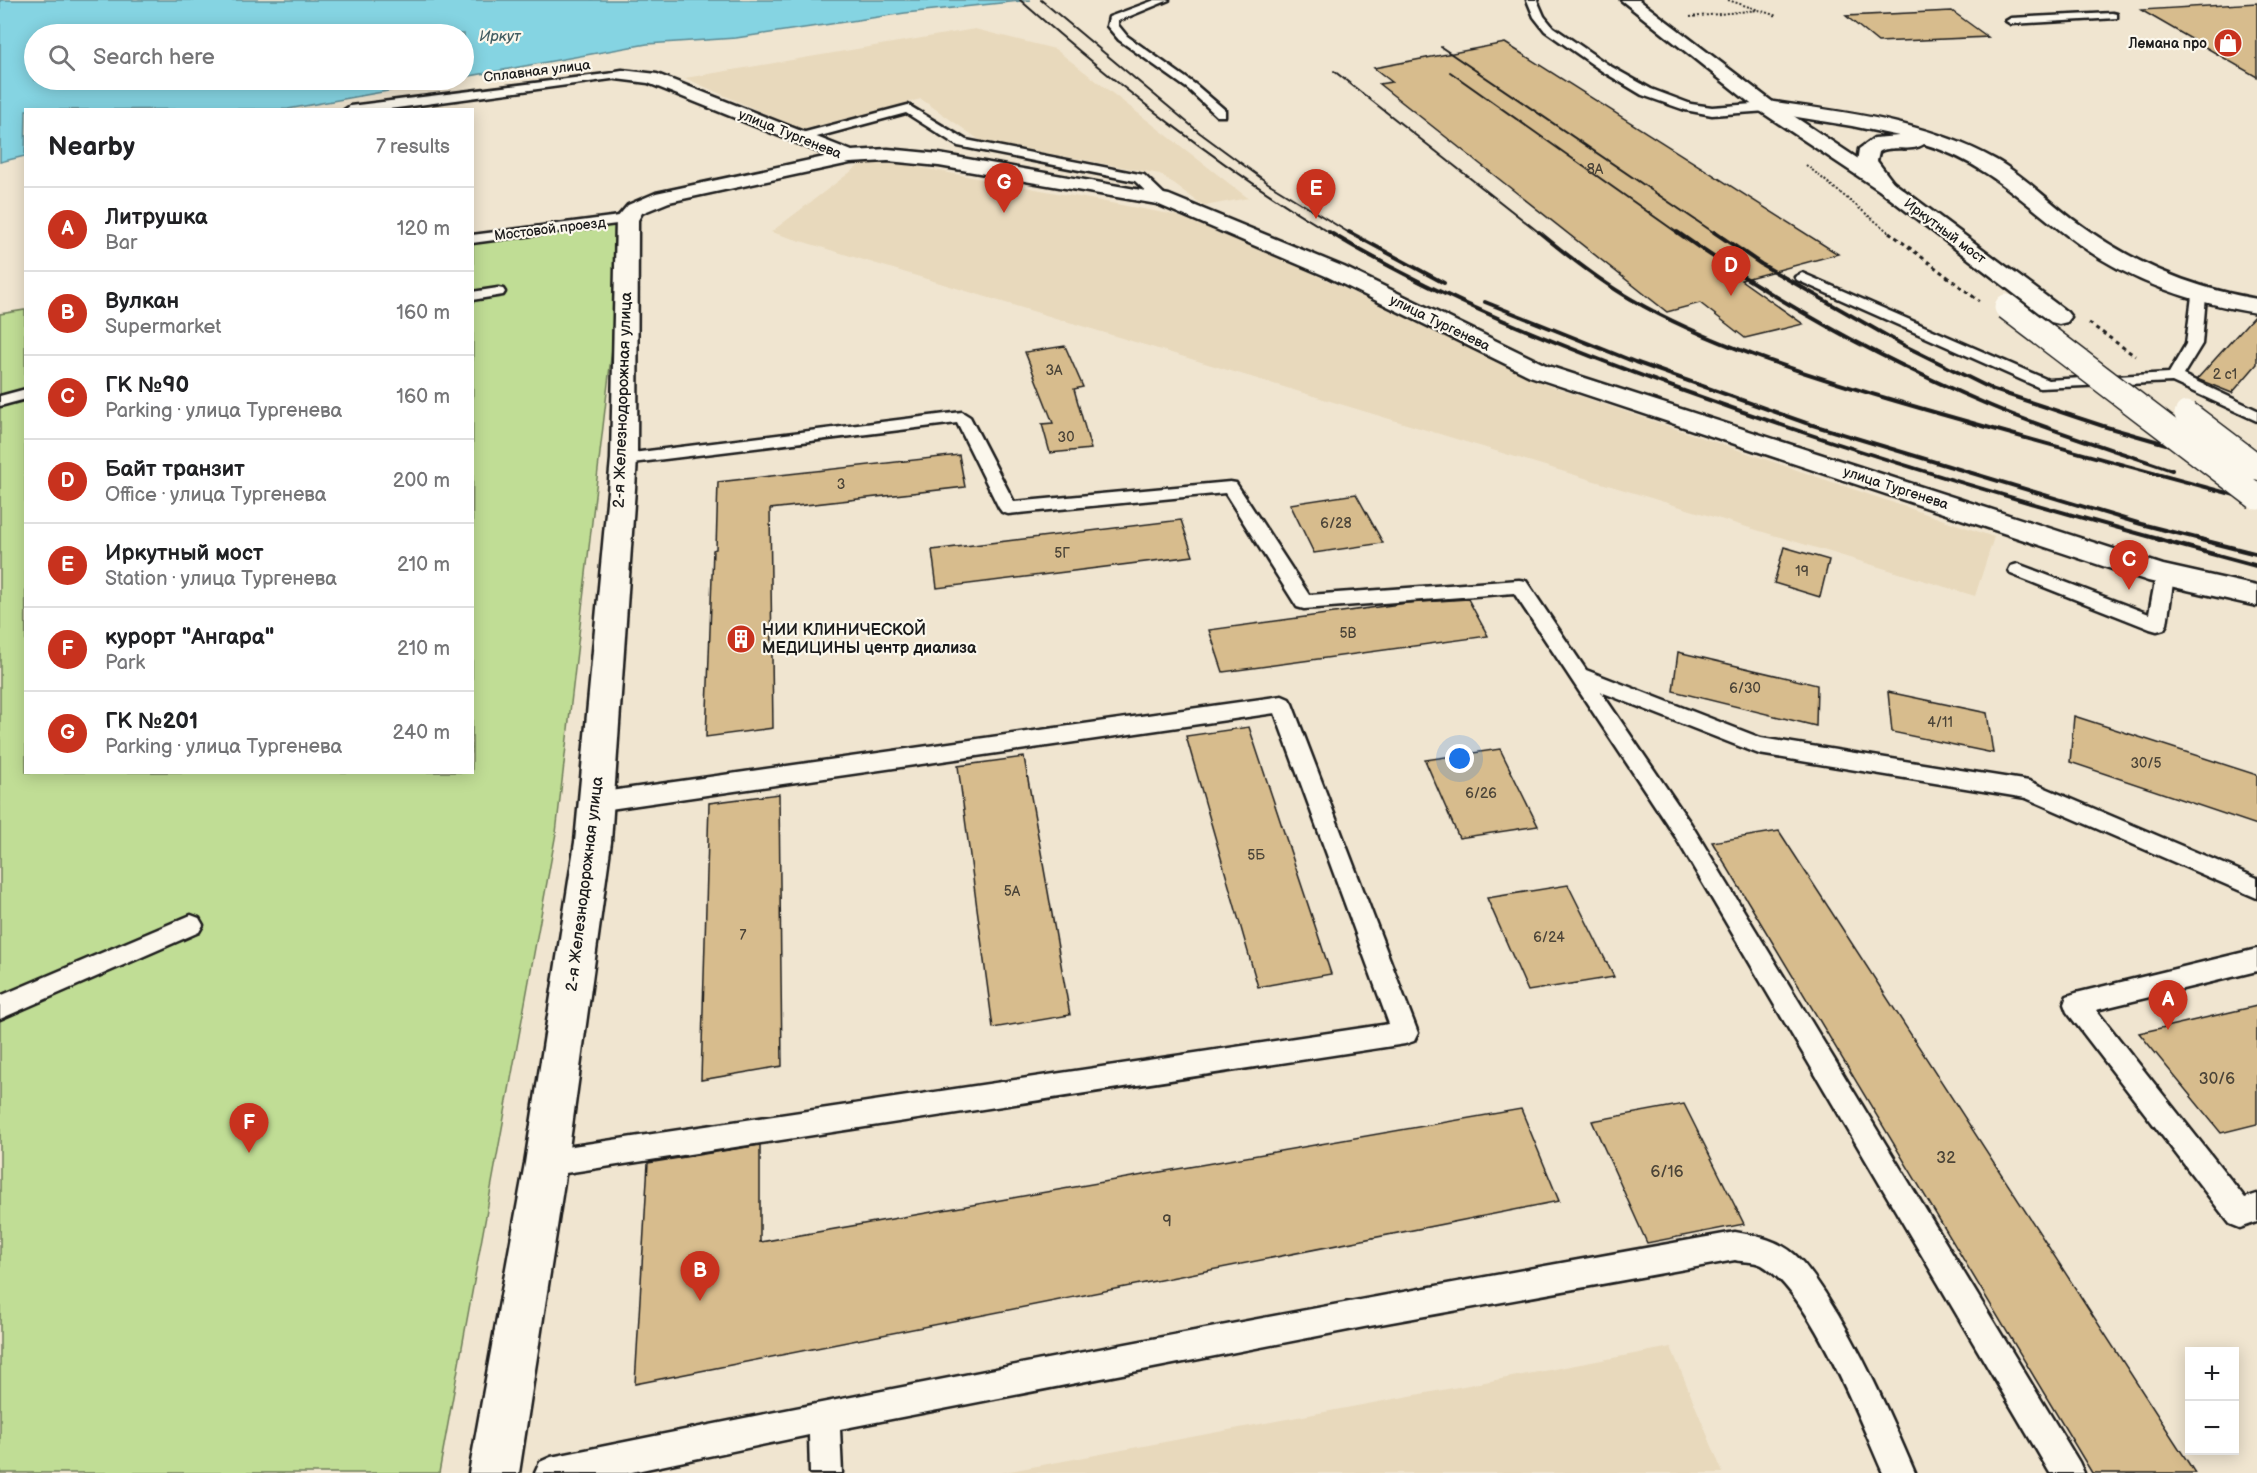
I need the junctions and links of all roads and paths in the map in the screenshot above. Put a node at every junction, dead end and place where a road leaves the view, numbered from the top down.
1 (1164, 0) edge
2 (1532, 0) edge
3 (1728, 0) edge
4 (1634, 4) edge
5 (1758, 10) junction
6 (1778, 16) dead end
7 (2113, 16) dead end
8 (1684, 18) dead end
9 (2011, 21) dead end
10 (621, 75) joint
11 (1767, 107) junction
12 (365, 108) edge
13 (1221, 112) dead end
14 (798, 138) junction
15 (1934, 142) junction
16 (850, 157) junction
17 (1886, 186) junction
18 (1162, 199) junction
19 (627, 219) junction
20 (474, 239) edge
21 (1924, 240) dead end
22 (1802, 277) dead end
23 (498, 292) dead end
24 (474, 296) edge
25 (2199, 296) junction
26 (1998, 299) dead end
27 (2257, 306) edge
28 (2174, 377) junction
29 (24, 395) edge
30 (0, 401) edge
31 (2257, 416) edge
32 (624, 459) junction
33 (2257, 467) edge
34 (2257, 496) edge
35 (2018, 570) dead end
36 (2165, 576) junction
37 (2257, 596) edge
38 (1579, 675) junction
39 (596, 802) junction
40 (2257, 888) edge
41 (191, 926) dead end
42 (2257, 960) edge
43 (0, 1008) edge
44 (546, 1163) junction
45 (2257, 1208) edge
46 (824, 1417) junction
47 (494, 1473) edge
48 (551, 1473) edge
49 (826, 1473) edge
50 (1899, 1473) edge
51 (2068, 1473) edge

1 - 13 lane
2 - 11 lane
3 - 5 path
4 - 11 street, Иркутный мост
5 - 6 path
5 - 8 path
7 - 9 lane
10 - 12 lane, Сплавная улица
10 - 14 street, улица Тургенева
11 - 15 street
11 - 17 street, Иркутный мост
11 - 21 street
14 - 16 street, улица Тургенева
14 - 18 lane
15 - 17 street
15 - 25 street
16 - 18 street, улица Тургенева
16 - 19 street
17 - 33 street, Иркутный мост, bridge
18 - 36 street, улица Тургенева
19 - 20 lane, Мостовой проезд
19 - 32 street, 2-я Железнодорожная улица
22 - 28 lane
23 - 24 lane
25 - 27 street
25 - 28 lane
26 - 34 street, bridge
28 - 31 lane
29 - 30 lane
32 - 38 lane
32 - 39 street, 2-я Железнодорожная улица
35 - 36 lane
36 - 37 street, улица Тургенева
38 - 40 lane
38 - 51 lane
39 - 44 street, 2-я Железнодорожная улица
39 - 44 lane
41 - 43 lane
42 - 45 lane
44 - 47 street, 2-я Железнодорожная улица
46 - 48 lane
46 - 49 lane
46 - 50 lane

